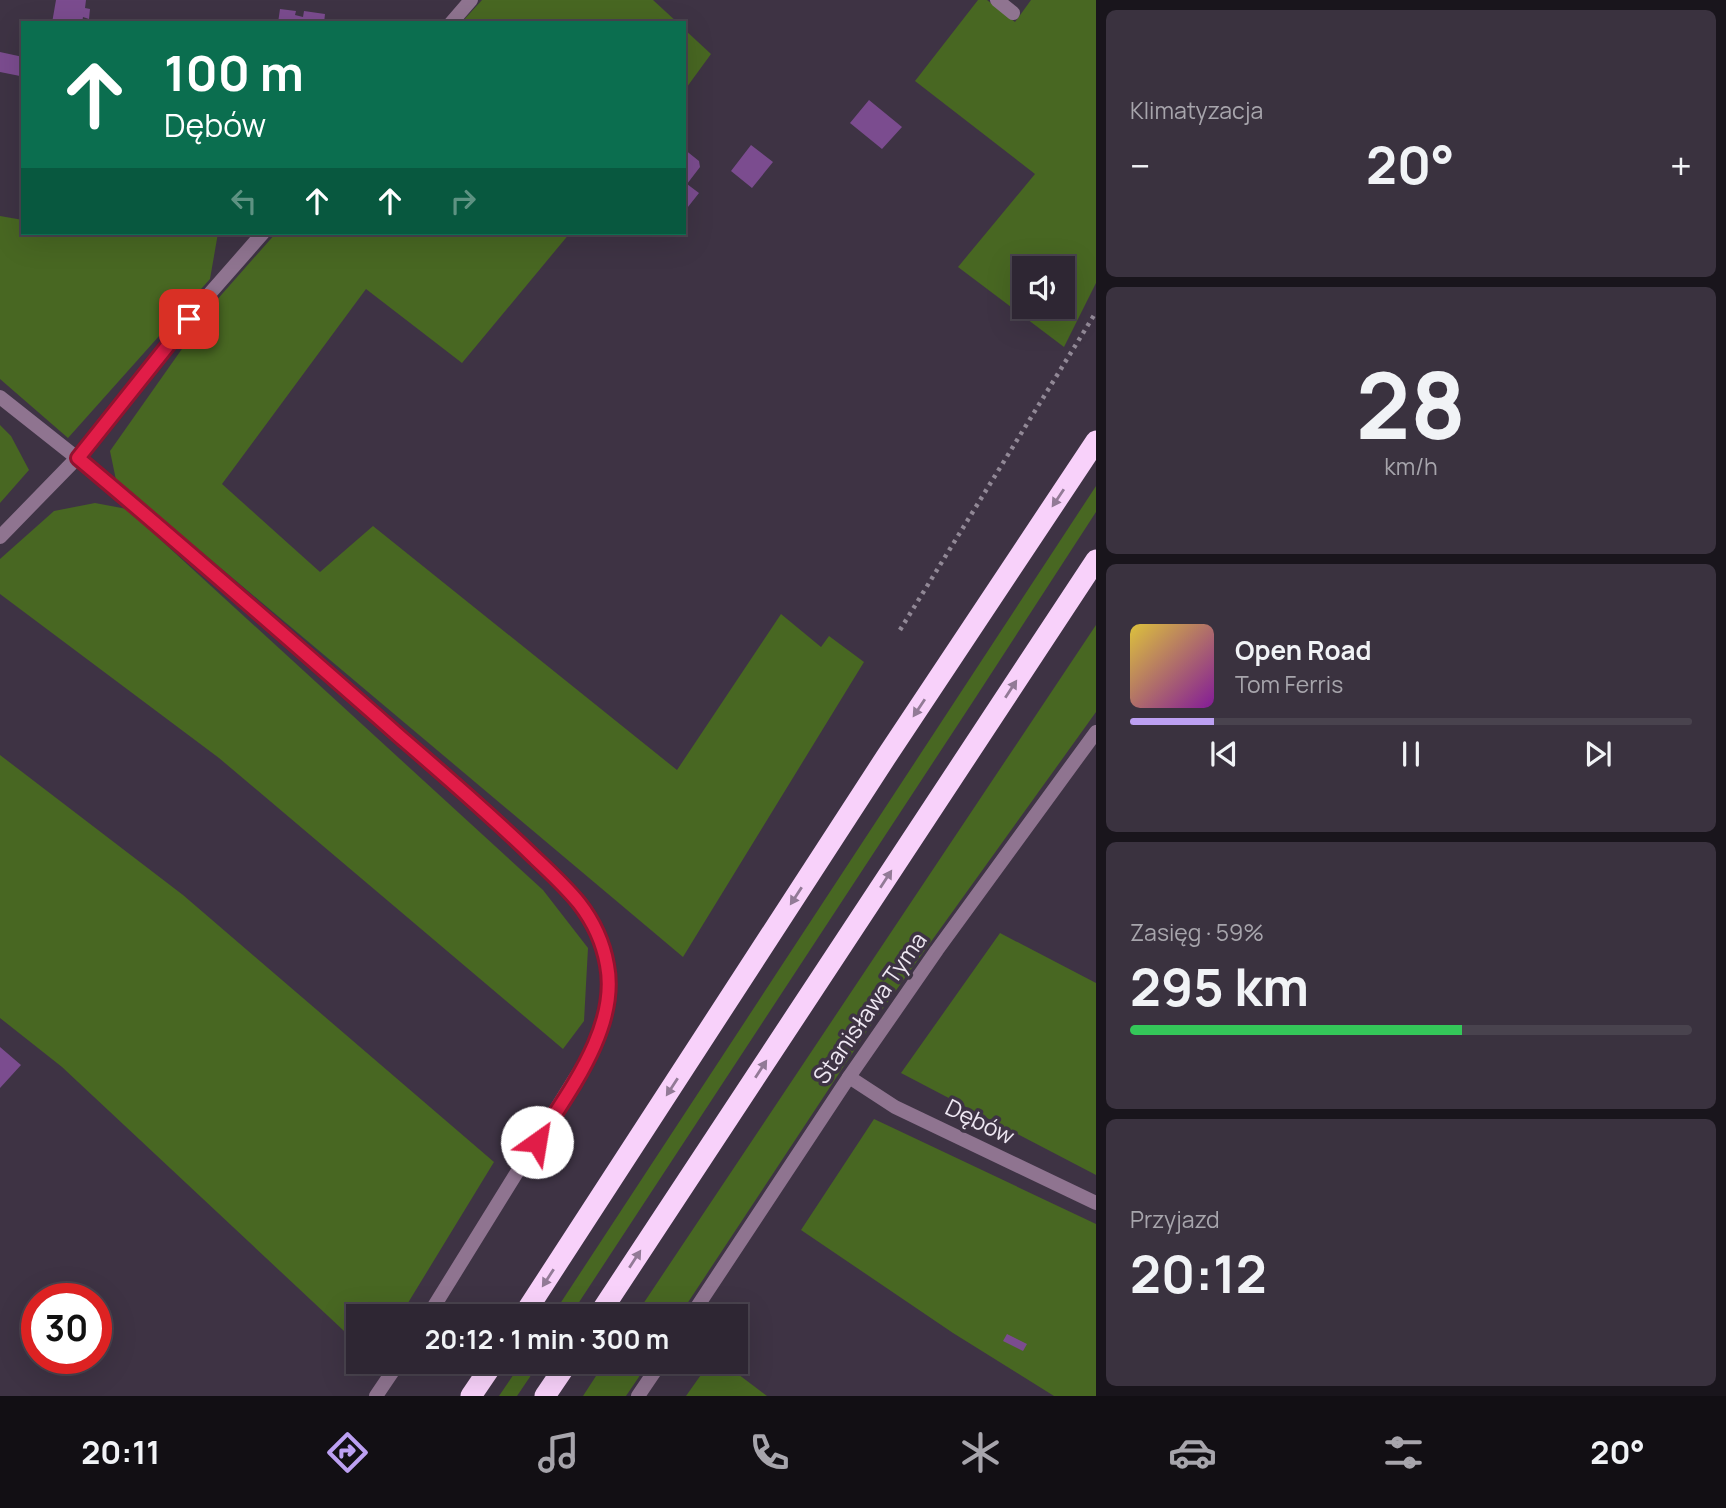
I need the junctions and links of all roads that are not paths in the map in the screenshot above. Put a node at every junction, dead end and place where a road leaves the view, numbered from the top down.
1 (471, 0) edge
2 (997, 0) edge
3 (1013, 13) dead end
4 (452, 21) edge
5 (262, 235) edge
6 (0, 397) edge
7 (1096, 441) edge
8 (78, 458) junction
9 (0, 537) edge
10 (1096, 560) edge
11 (1096, 732) edge
12 (849, 1077) junction
13 (1096, 1203) edge
14 (435, 1304) edge
15 (531, 1304) edge
16 (606, 1304) edge
17 (699, 1304) edge
18 (391, 1374) edge
19 (486, 1374) edge
20 (560, 1374) edge
21 (653, 1374) edge
22 (376, 1396) edge
23 (471, 1396) edge
24 (545, 1396) edge
25 (638, 1396) edge

1 - 4 street
2 - 3 street
5 - 8 street
6 - 8 street
7 -> 15 highway
8 - 9 street
8 - 14 street
16 -> 10 highway
11 - 12 street, Stanisława Tyma
12 - 13 street, Dębów
12 - 17 street, Stanisława Tyma
18 - 22 street
19 - 23 highway
20 - 24 highway
21 - 25 street

